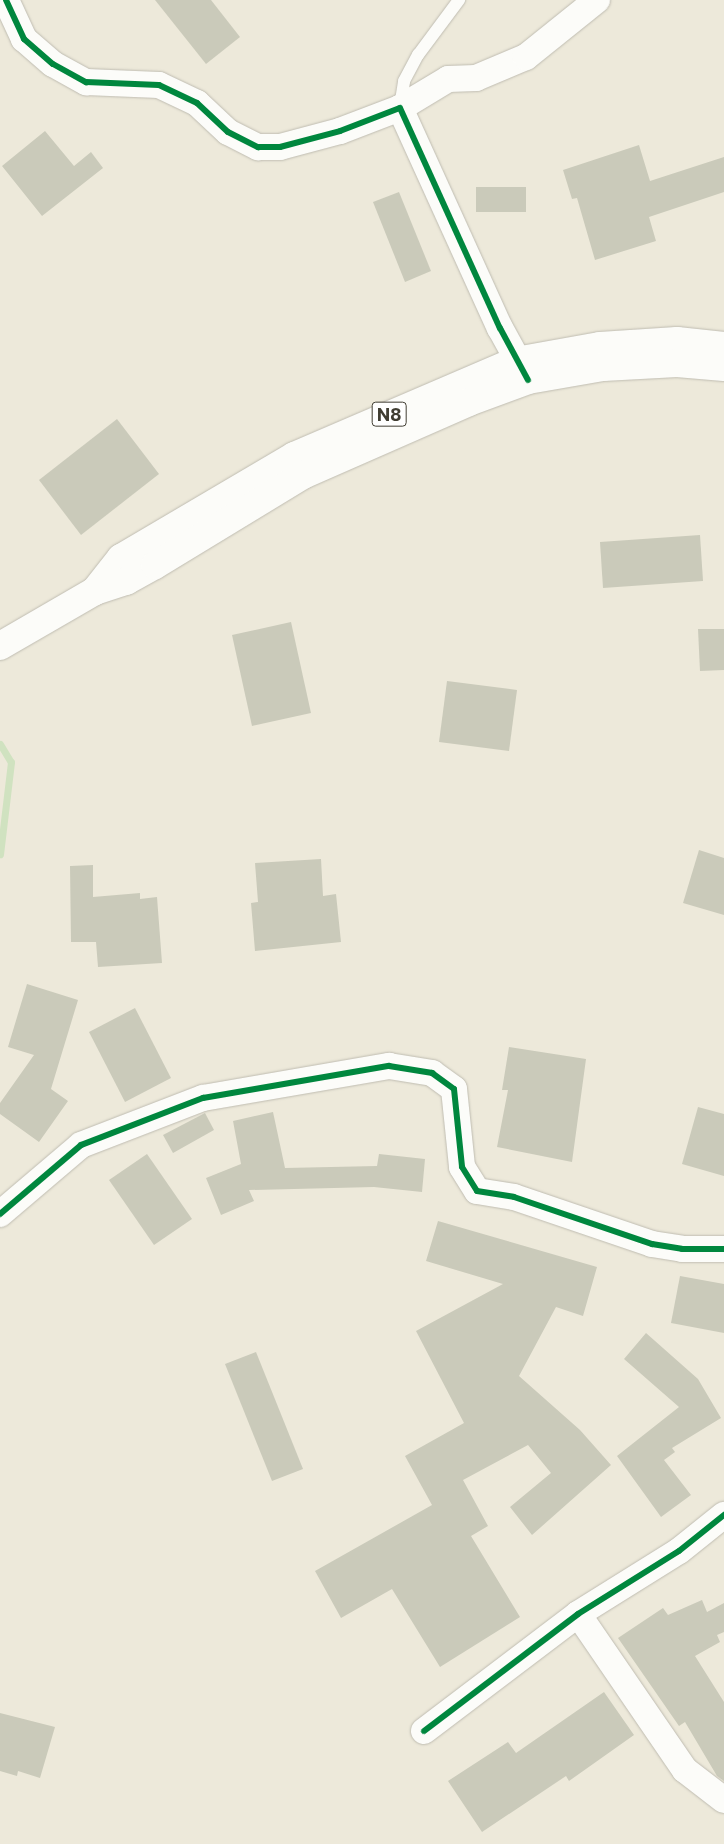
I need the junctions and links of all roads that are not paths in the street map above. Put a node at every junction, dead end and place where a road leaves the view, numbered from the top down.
1 (6, 0) edge
2 (460, 0) edge
3 (597, 0) edge
4 (400, 108) junction
5 (724, 346) edge
6 (724, 367) edge
7 (522, 370) junction
8 (0, 646) edge
9 (0, 1214) edge
10 (724, 1249) edge
11 (724, 1515) edge
12 (578, 1614) junction
13 (424, 1731) dead end
14 (724, 1800) edge

1 - 4 street
2 - 4 lane
3 - 4 street
4 - 7 street
5 - 7 highway, N8
6 - 7 highway, N8
7 - 8 highway, N8
9 - 10 street
11 - 12 street
12 - 13 street
12 - 14 street

